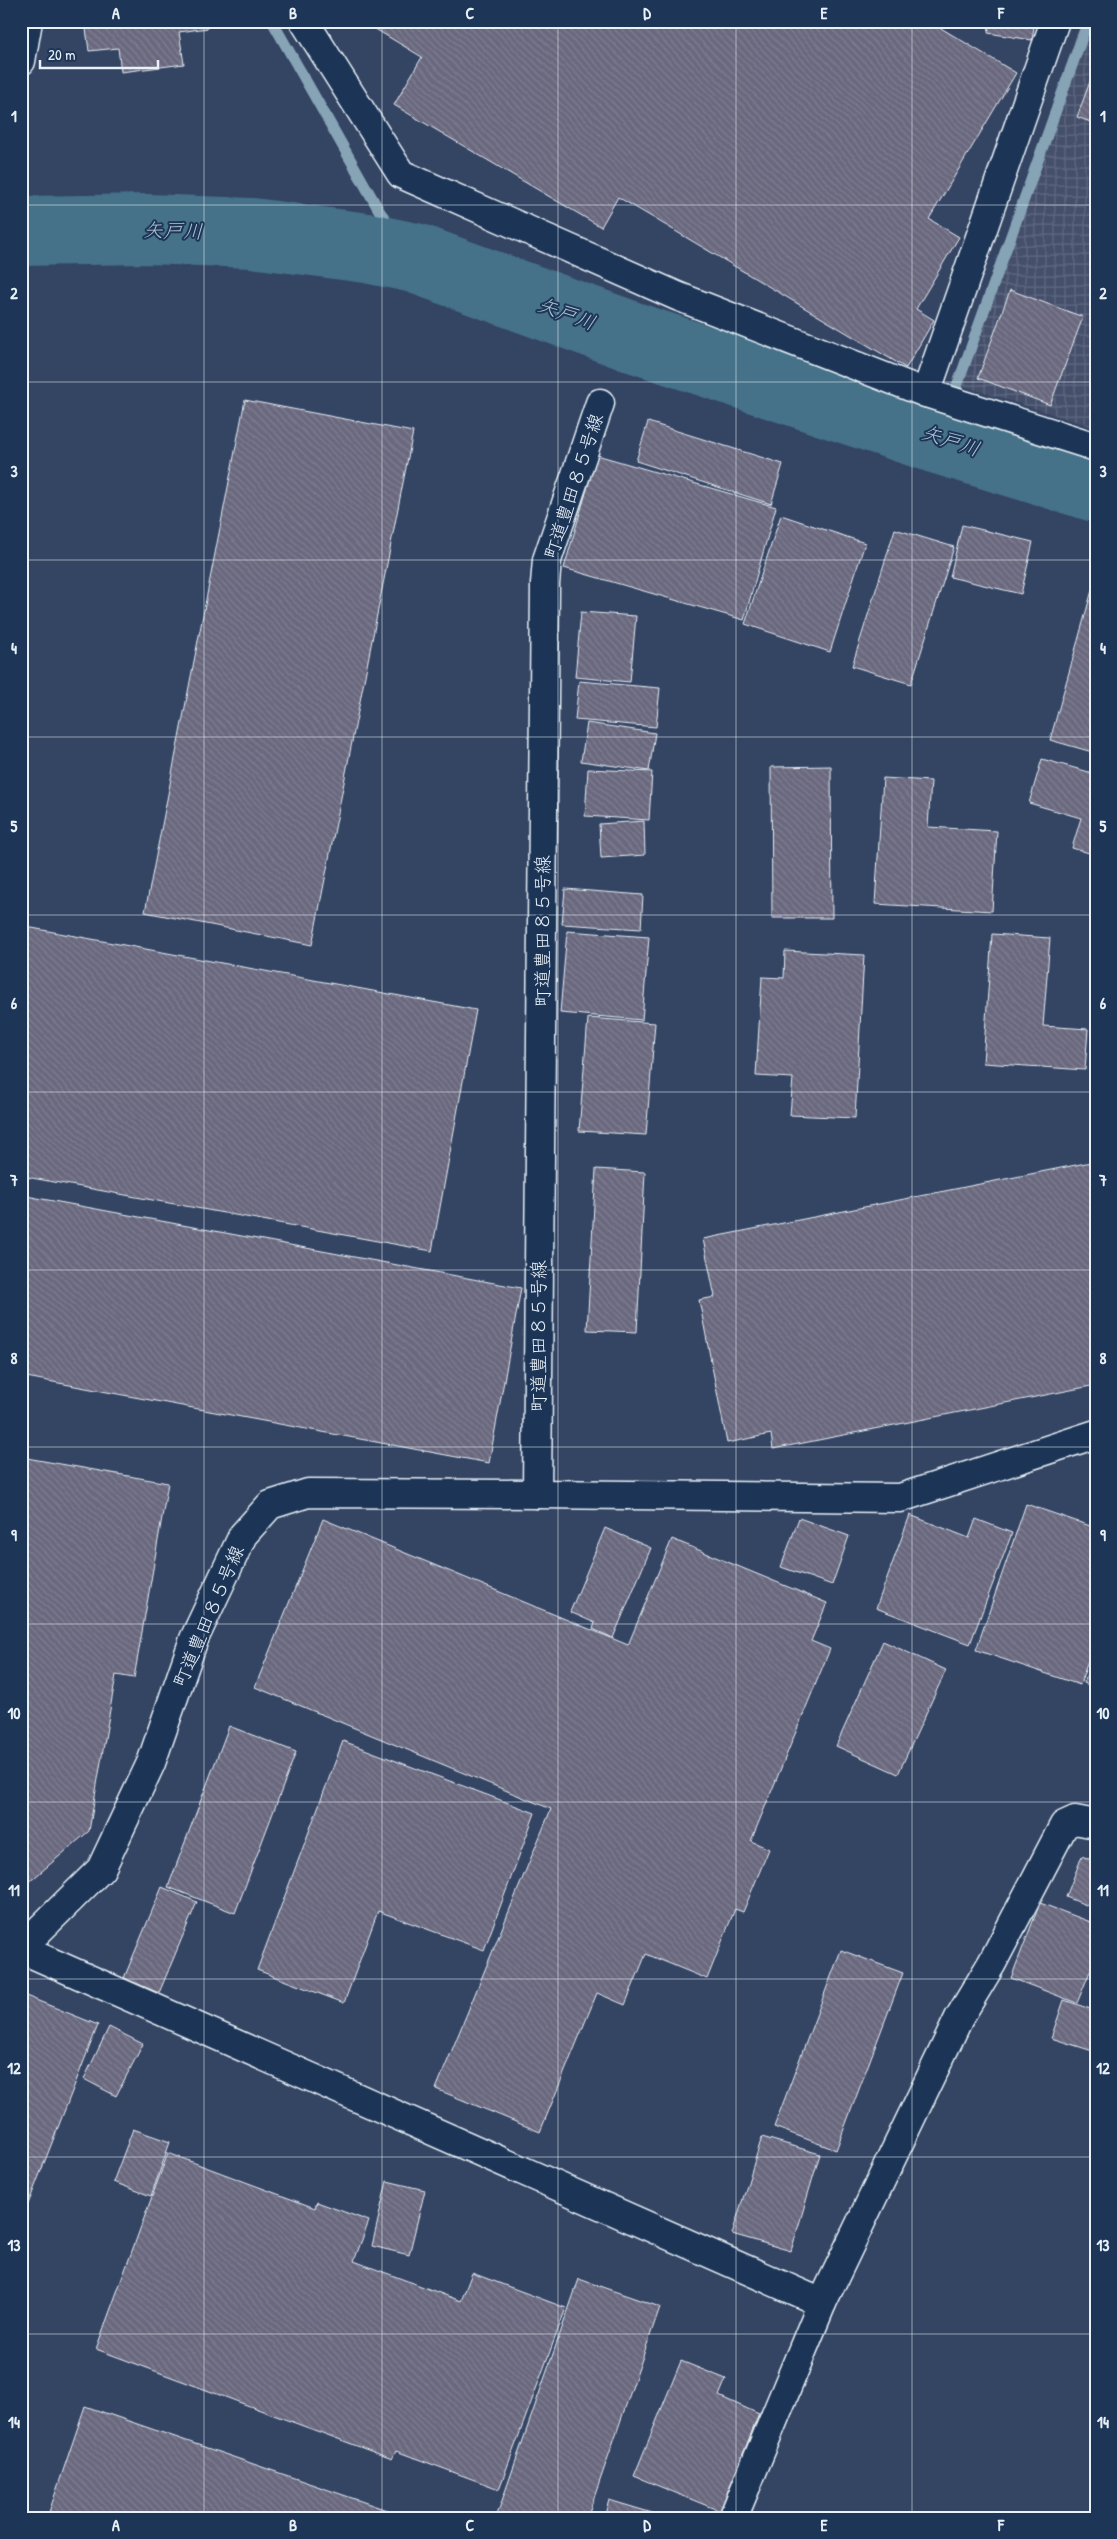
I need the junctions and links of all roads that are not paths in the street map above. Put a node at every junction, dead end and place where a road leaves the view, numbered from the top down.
1 (28, 21) edge
2 (304, 21) edge
3 (1055, 21) edge
4 (21, 60) edge
5 (926, 392) junction
6 (600, 403) dead end
7 (1096, 447) edge
8 (1096, 1434) edge
9 (537, 1494) junction
10 (1096, 1824) edge
11 (21, 1948) edge
12 (822, 2303) junction
13 (733, 2518) edge

1 - 4 street
2 - 5 street
3 - 5 street
5 - 7 street
6 - 9 street, 町道豊田８５号線
8 - 9 street
9 - 11 street, 町道豊田８５号線
10 - 12 street
11 - 12 street
12 - 13 street

